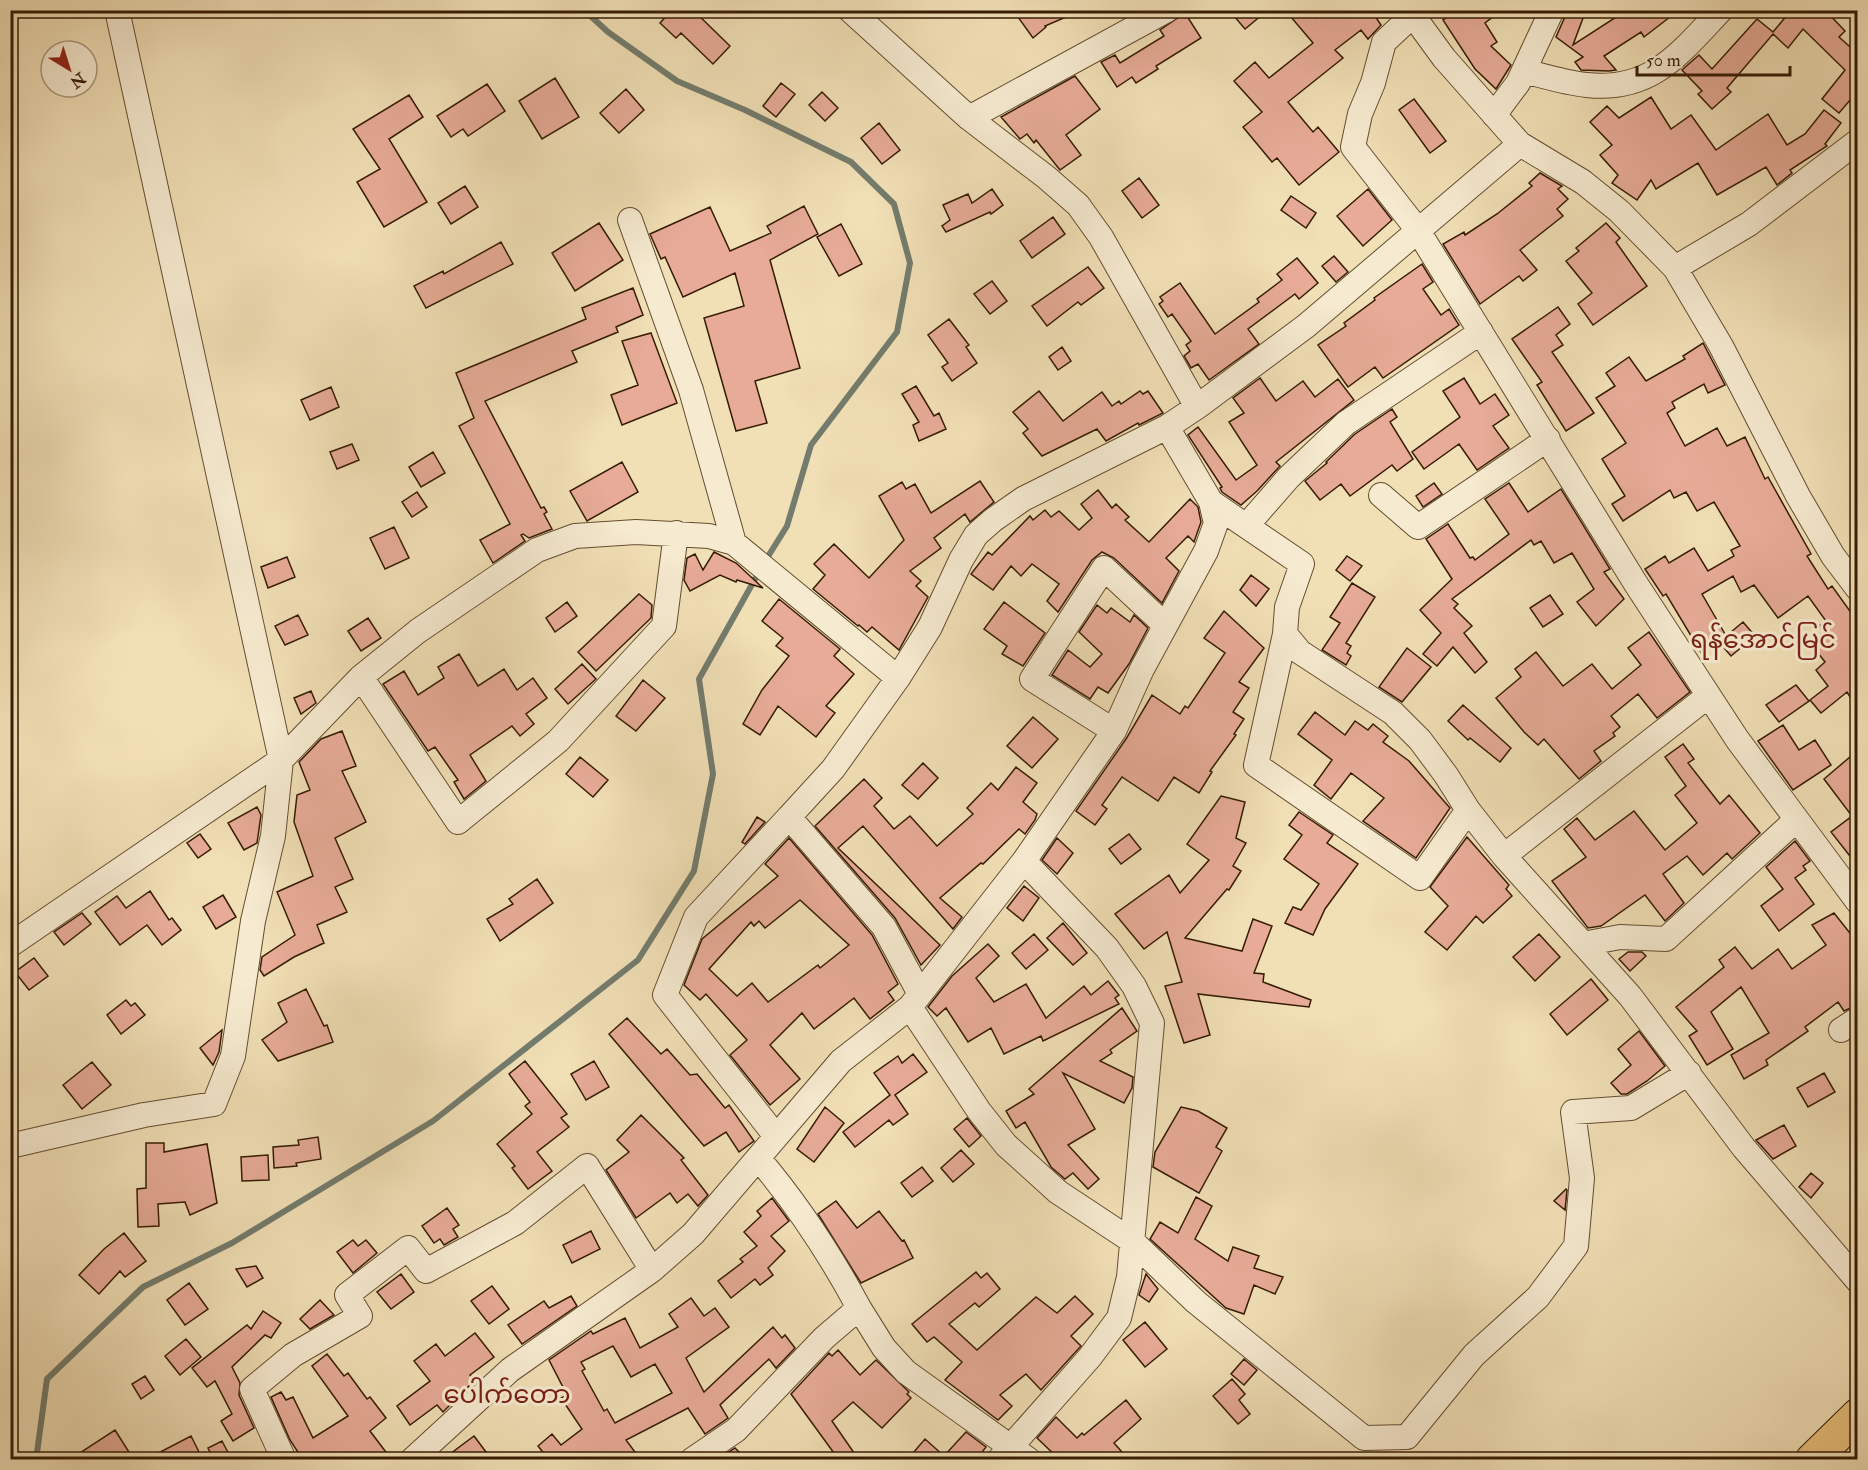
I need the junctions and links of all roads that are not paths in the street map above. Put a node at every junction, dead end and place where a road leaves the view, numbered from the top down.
1 (117, 10) edge
2 (850, 10) edge
3 (1167, 10) edge
4 (1552, 10) edge
5 (1721, 10) edge
6 (1410, 13) edge
7 (1524, 71) junction
8 (1494, 115) junction
9 (969, 118) junction
10 (1857, 141) edge
11 (1520, 144) junction
12 (630, 220) dead end
13 (1417, 231) junction
14 (1675, 268) junction
15 (1481, 332) junction
16 (1197, 407) junction
17 (1167, 427) junction
18 (1548, 439) junction
19 (1381, 495) dead end
20 (1211, 502) junction
21 (1248, 524) junction
22 (676, 533) junction
23 (734, 543) junction
24 (1857, 589) edge
25 (1165, 625) junction
26 (1285, 634) junction
27 (361, 677) junction
28 (898, 678) junction
29 (1708, 696) junction
30 (1114, 731) junction
31 (281, 760) junction
32 (1467, 810) junction
33 (789, 817) junction
34 (1795, 821) junction
35 (1504, 856) junction
36 (1024, 861) junction
37 (1857, 902) edge
38 (1583, 944) junction
39 (10, 945) edge
40 (915, 1000) junction
41 (1689, 1073) junction
42 (776, 1135) junction
43 (10, 1146) edge
44 (758, 1158) junction
45 (1132, 1241) junction
46 (652, 1270) junction
47 (1857, 1281) edge
48 (859, 1308) junction
49 (1857, 1415) edge
50 (427, 1455) edge
51 (1013, 1455) edge
52 (284, 1460) edge
53 (692, 1460) edge
54 (1812, 1460) edge

1 - 31 street
2 - 9 street
3 - 9 street
4 - 7 street
5 - 7 street
6 - 8 street
6 - 13 street
7 - 8 street
8 - 11 street
9 - 16 street
10 - 14 street
11 - 13 street
11 - 14 street
12 - 23 street
13 - 15 street
13 - 16 street
14 - 24 street
15 - 18 street
15 - 21 street
16 - 17 street
17 - 20 street
17 - 28 street
18 - 19 street
18 - 29 street
20 - 21 street
20 - 25 street
21 - 26 street
22 - 23 street
22 - 27 street
22 - 27 street
23 - 28 street
25 - 30 street
25 - 30 street
26 - 32 street
26 - 32 street
27 - 31 street
28 - 33 street
29 - 34 street
29 - 35 street
30 - 36 street
31 - 39 street
31 - 43 street
32 - 35 street
33 - 40 street
33 - 42 street
34 - 37 street
34 - 38 street
35 - 38 street
36 - 40 street
36 - 45 street
38 - 41 street
40 - 42 street
40 - 45 street
41 - 45 street
41 - 47 street
42 - 44 street
44 - 46 street
44 - 48 street
45 - 51 street
46 - 50 street
46 - 52 street
48 - 51 street
48 - 53 street
49 - 54 main road

